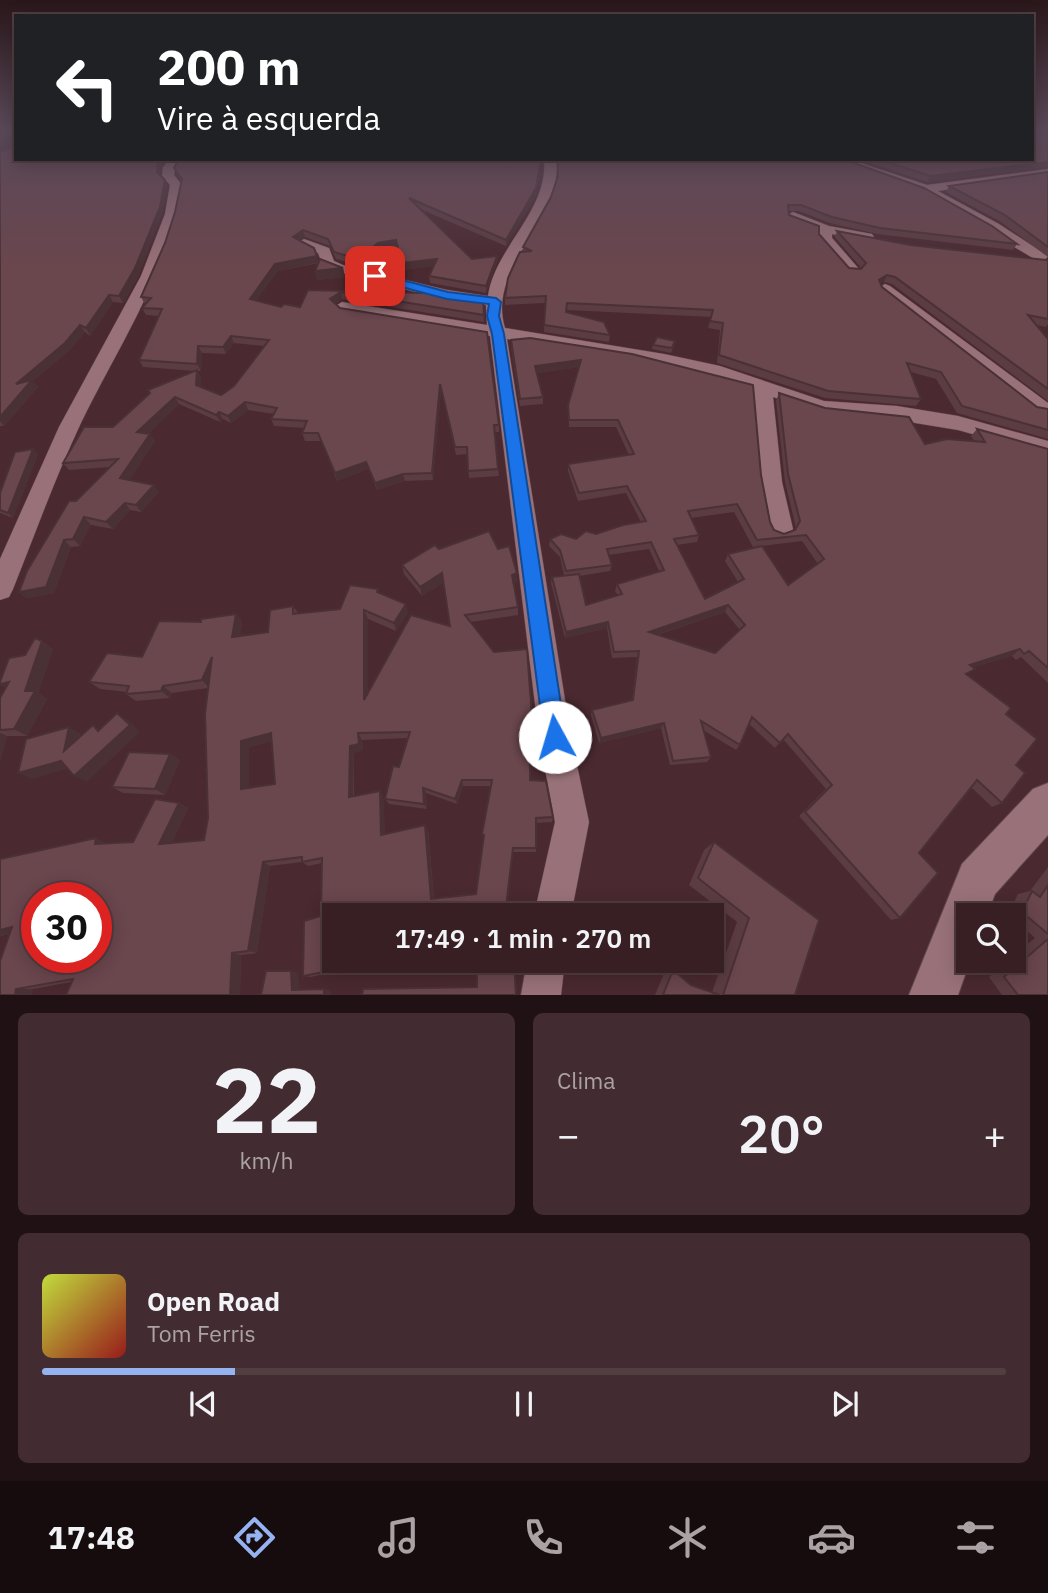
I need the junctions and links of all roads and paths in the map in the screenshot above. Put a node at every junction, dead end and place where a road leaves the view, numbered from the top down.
1 (168, 175) edge
2 (552, 175) edge
3 (885, 175) edge
4 (1023, 175) edge
5 (926, 189) junction
6 (793, 216) edge
7 (826, 229) junction
8 (880, 240) edge
9 (304, 243) edge
10 (1014, 257) edge
11 (1044, 262) edge
12 (853, 270) edge
13 (885, 289) edge
14 (496, 302) junction
15 (342, 307) edge
16 (498, 334) junction
17 (762, 387) junction
18 (1048, 410) edge
19 (1048, 448) edge
20 (781, 529) dead end
21 (0, 589) edge
22 (1048, 804) edge
23 (555, 903) edge
24 (544, 973) edge
25 (541, 995) edge
26 (933, 995) edge

1 - 21 street
2 - 14 street
3 - 5 street
4 - 5 street
5 - 11 street
6 - 7 street
7 - 8 street
7 - 12 street
9 - 14 street
10 - 11 street
13 - 18 street
14 - 16 street
15 - 16 street
16 - 17 street
16 - 23 street
17 - 19 street
17 - 20 street
22 - 26 street
24 - 25 street

